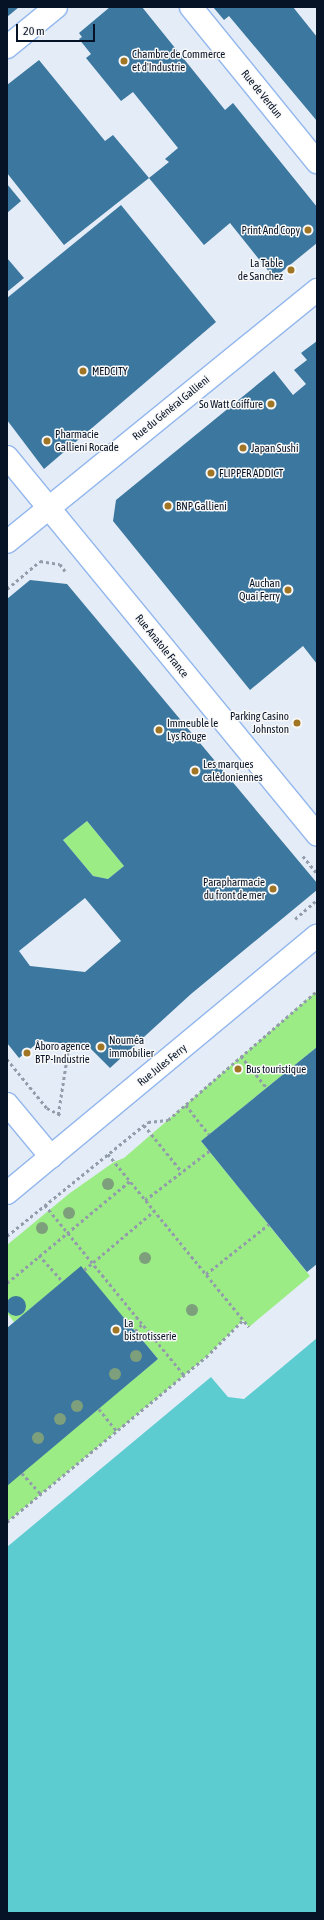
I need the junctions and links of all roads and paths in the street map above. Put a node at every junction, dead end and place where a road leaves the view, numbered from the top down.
1 (56, 7) edge
2 (191, 7) edge
3 (7, 47) edge
4 (317, 162) edge
5 (317, 290) edge
6 (7, 457) edge
7 (49, 508) junction
8 (7, 542) edge
9 (70, 576) dead end
10 (7, 589) edge
11 (317, 835) edge
12 (298, 850) dead end
13 (317, 873) edge
14 (317, 936) edge
15 (317, 991) edge
16 (69, 1044) dead end
17 (241, 1056) junction
18 (7, 1059) edge
19 (266, 1088) dead end
20 (7, 1104) edge
21 (186, 1105) junction
22 (144, 1125) junction
23 (209, 1134) dead end
24 (209, 1151) dead end
25 (108, 1154) junction
26 (51, 1157) junction
27 (182, 1172) junction
28 (130, 1181) junction
29 (7, 1193) edge
30 (145, 1200) junction
31 (45, 1205) junction
32 (154, 1211) junction
33 (269, 1224) dead end
34 (67, 1232) junction
35 (7, 1236) edge
36 (40, 1255) junction
37 (92, 1263) junction
38 (84, 1270) dead end
39 (206, 1274) junction
40 (63, 1282) dead end
41 (7, 1283) edge
42 (243, 1320) junction
43 (143, 1323) junction
44 (249, 1327) dead end
45 (135, 1331) dead end
46 (184, 1375) junction
47 (99, 1409) dead end
48 (117, 1431) junction
49 (22, 1473) dead end
50 (40, 1494) junction
51 (7, 1522) edge

1 - 3 street
2 - 4 street, Rue de Verdun
5 - 7 street, Rue du Général Gallieni
6 - 7 street, Rue Anatole France
7 - 8 street, Rue du Général Gallieni
7 - 11 street, Rue Anatole France
9 - 10 path
12 - 13 path
14 - 26 street, Rue Jules Ferry
15 - 17 path
16 - 18 path
17 - 19 path
17 - 21 path
20 - 26 street
21 - 22 path
21 - 23 path
22 - 25 path
22 - 27 path
24 - 27 path
25 - 28 path
25 - 31 path
26 - 29 street, Rue Jules Ferry
27 - 30 path
28 - 30 path
28 - 34 path
30 - 32 path
31 - 34 path
31 - 35 path
32 - 37 path
32 - 39 path
33 - 39 path
34 - 36 path
34 - 37 path
36 - 40 path
36 - 41 path
37 - 38 path
37 - 43 path
39 - 42 path
42 - 44 path
42 - 46 path
43 - 45 path
43 - 46 path
46 - 48 path
47 - 48 path
48 - 50 path
49 - 50 path
50 - 51 path

